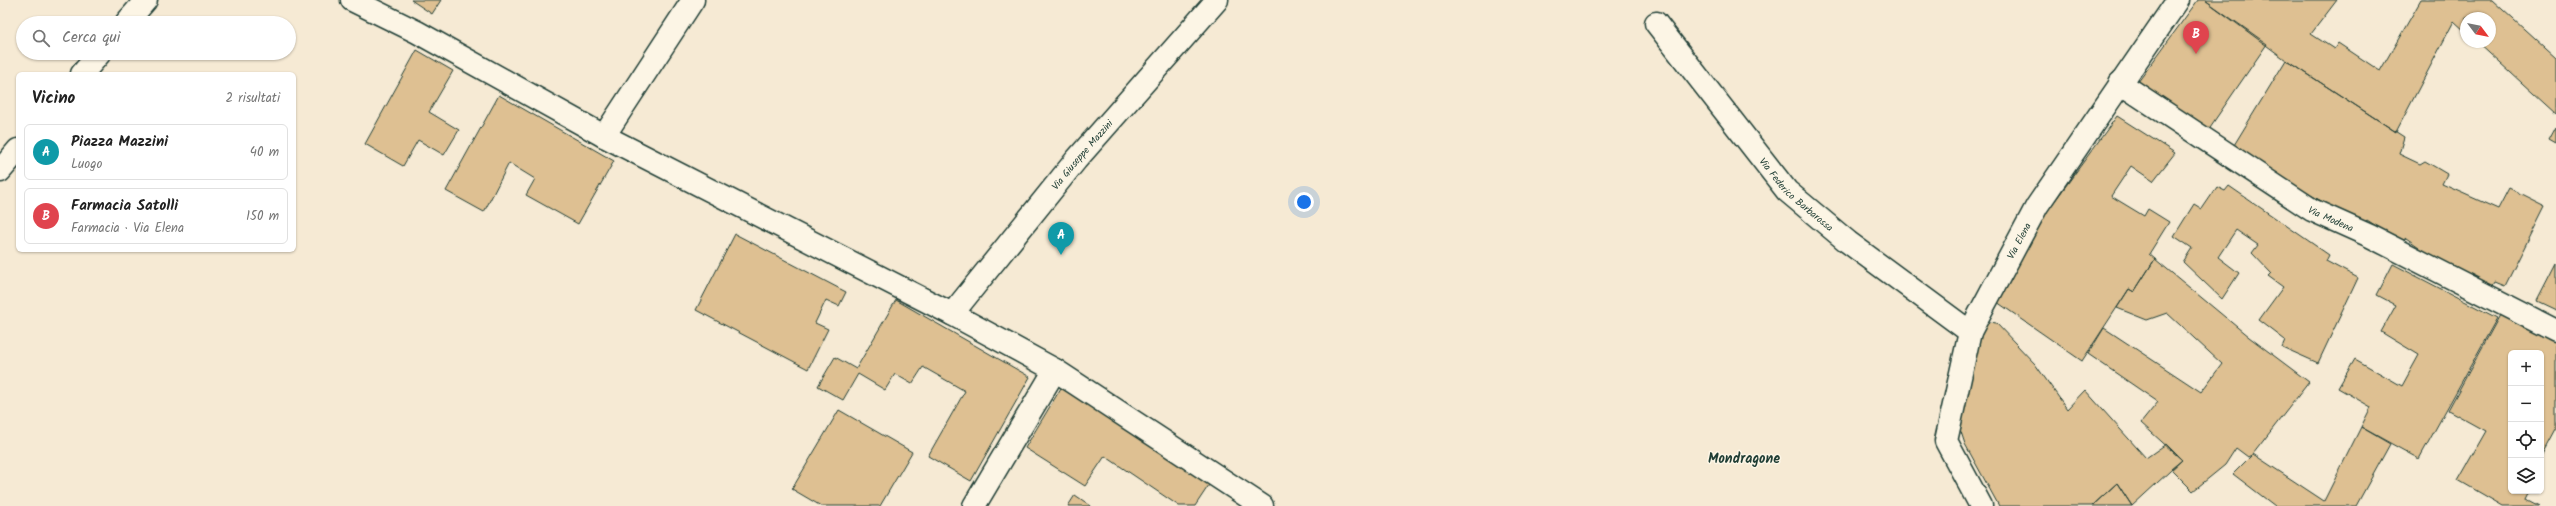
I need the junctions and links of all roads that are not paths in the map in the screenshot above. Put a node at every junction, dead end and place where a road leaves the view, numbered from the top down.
1 (146, 0) edge
2 (352, 0) edge
3 (693, 0) edge
4 (1217, 0) edge
5 (2178, 0) edge
6 (132, 16) edge
7 (1656, 23) dead end
8 (94, 60) edge
9 (84, 72) edge
10 (2120, 83) junction
11 (604, 136) junction
12 (16, 152) edge
13 (0, 171) edge
14 (952, 314) junction
15 (2556, 331) edge
16 (1970, 332) junction
17 (1055, 370) junction
18 (974, 506) edge
19 (1262, 506) edge
20 (1981, 506) edge

1 - 6 street
2 - 11 street
3 - 11 street
4 - 14 street, Via Giuseppe Mazzini
5 - 10 street, Via Elena
7 - 16 street, Via Federico Barbarossa
8 - 9 street
10 - 15 street, Via Modena
10 - 16 street, Via Elena
11 - 14 street
12 - 13 street
14 - 17 street
16 - 20 street, Via Elena
17 - 18 street
17 - 19 street

